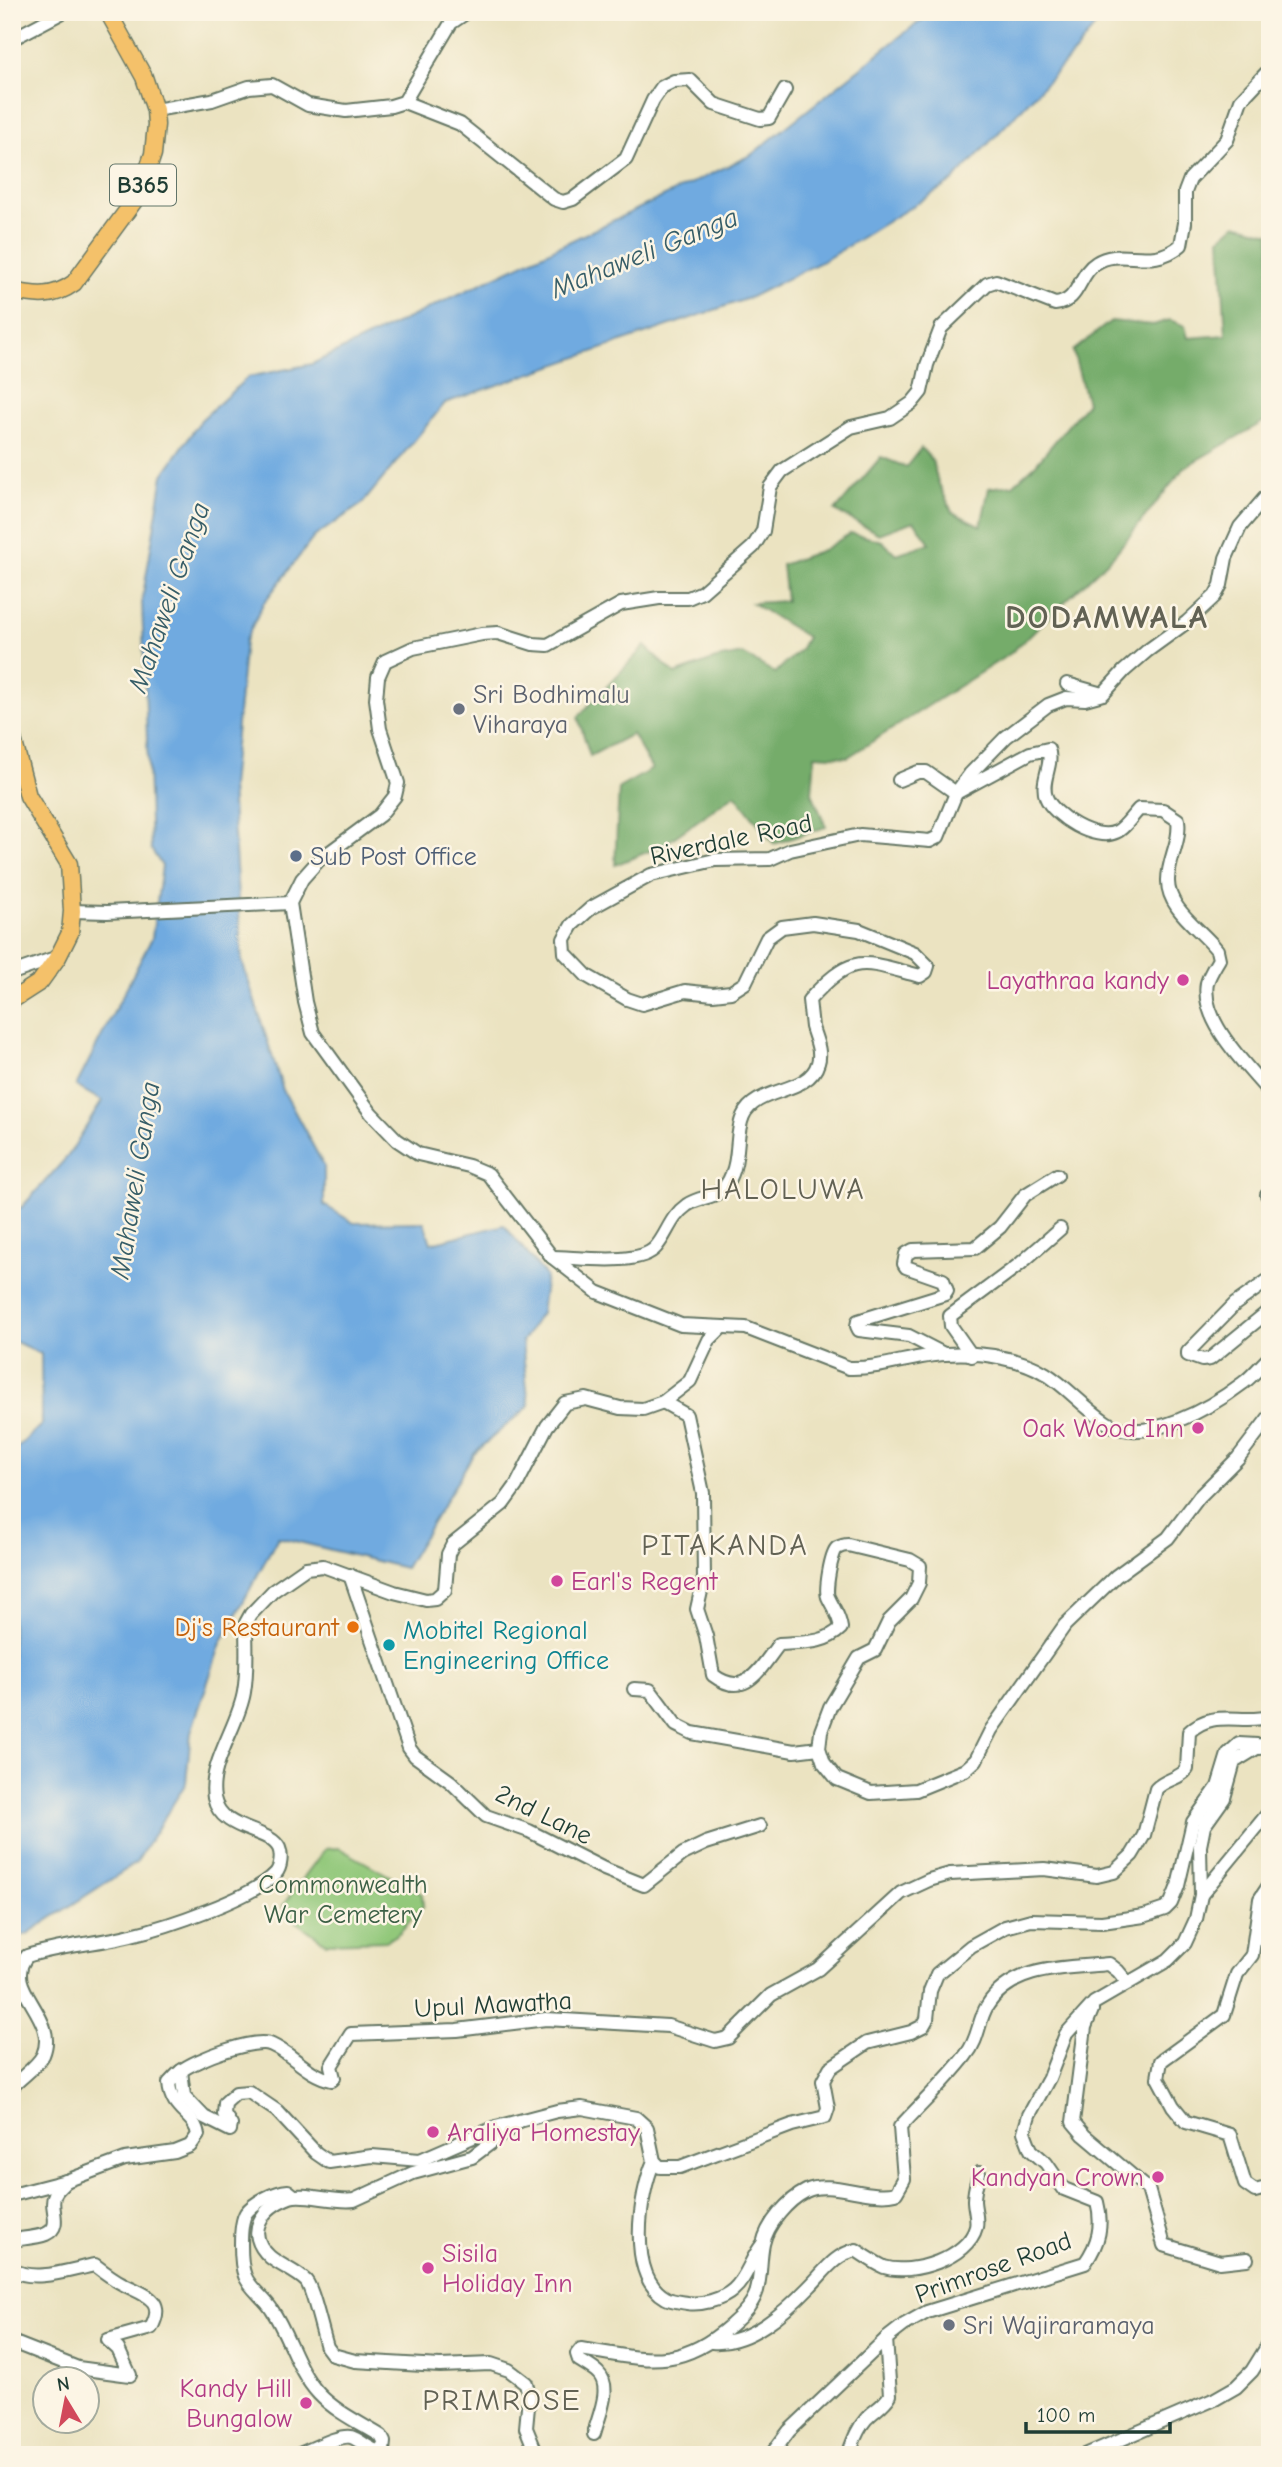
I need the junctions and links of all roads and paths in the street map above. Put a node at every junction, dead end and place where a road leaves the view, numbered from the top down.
1 (63, 12) edge
2 (108, 12) edge
3 (467, 12) edge
4 (12, 38) edge
5 (1270, 69) edge
6 (785, 90) dead end
7 (404, 102) junction
8 (155, 110) junction
9 (12, 291) edge
10 (1270, 492) edge
11 (1067, 684) dead end
12 (1102, 694) junction
13 (13, 737) edge
14 (899, 780) dead end
15 (956, 793) junction
16 (290, 903) junction
17 (72, 911) junction
18 (58, 957) junction
19 (12, 972) edge
20 (12, 1000) edge
21 (1270, 1093) edge
22 (1057, 1175) dead end
23 (1059, 1229) dead end
24 (552, 1257) junction
25 (1270, 1279) edge
26 (1270, 1310) edge
27 (721, 1328) junction
28 (944, 1354) junction
29 (972, 1356) junction
30 (1270, 1357) edge
31 (663, 1402) junction
32 (1270, 1416) edge
33 (350, 1575) junction
34 (635, 1689) dead end
35 (1270, 1717) edge
36 (1265, 1744) edge
37 (820, 1748) junction
38 (1270, 1811) edge
39 (760, 1826) dead end
40 (1270, 1884) edge
41 (1201, 1895) junction
42 (1128, 1983) junction
43 (1094, 2003) junction
44 (181, 2071) junction
45 (12, 2087) edge
46 (519, 2121) junction
47 (654, 2161) junction
48 (979, 2173) dead end
49 (66, 2181) junction
50 (1270, 2187) edge
51 (12, 2195) edge
52 (293, 2195) junction
53 (12, 2240) edge
54 (762, 2245) junction
55 (1247, 2259) dead end
56 (12, 2269) edge
57 (886, 2339) junction
58 (12, 2342) edge
59 (712, 2342) junction
60 (1270, 2342) edge
61 (594, 2434) dead end
62 (384, 2453) edge
63 (297, 2455) edge
64 (537, 2455) edge
65 (771, 2455) edge
66 (848, 2455) edge
67 (1085, 2455) edge

1 - 4 street
2 - 8 main road, B365
3 - 7 street
5 - 16 street
6 - 7 street
7 - 8 street
8 - 9 main road, B365
10 - 12 street
11 - 12 street
12 - 15 street, Riverdale Road
13 - 17 main road
14 - 15 street
15 - 21 street
15 - 24 street, Riverdale Road
16 - 17 street
16 - 24 street
17 - 18 main road
18 - 19 street
18 - 20 main road
22 - 28 street
23 - 29 street
24 - 27 street
25 - 26 street
27 - 28 street
27 - 31 street
28 - 29 street
29 - 30 street
31 - 33 street
31 - 37 street
32 - 37 street
33 - 39 street, 2nd Lane
33 - 45 street
34 - 37 street
35 - 44 street, Upul Mawatha
36 - 41 street, Primrose Road
36 - 47 street
38 - 41 street
40 - 50 street
41 - 42 street, Primrose Road
42 - 43 street, Primrose Road
42 - 54 street
43 - 55 street
43 - 57 street, Primrose Road
44 - 46 street
44 - 49 street
46 - 47 street
46 - 52 street
47 - 54 street
48 - 59 street
49 - 51 street
49 - 53 street
52 - 62 street
52 - 64 street
54 - 59 street
56 - 58 street
57 - 65 street, Primrose Road
57 - 66 street
59 - 61 street
60 - 67 street
62 - 63 street

